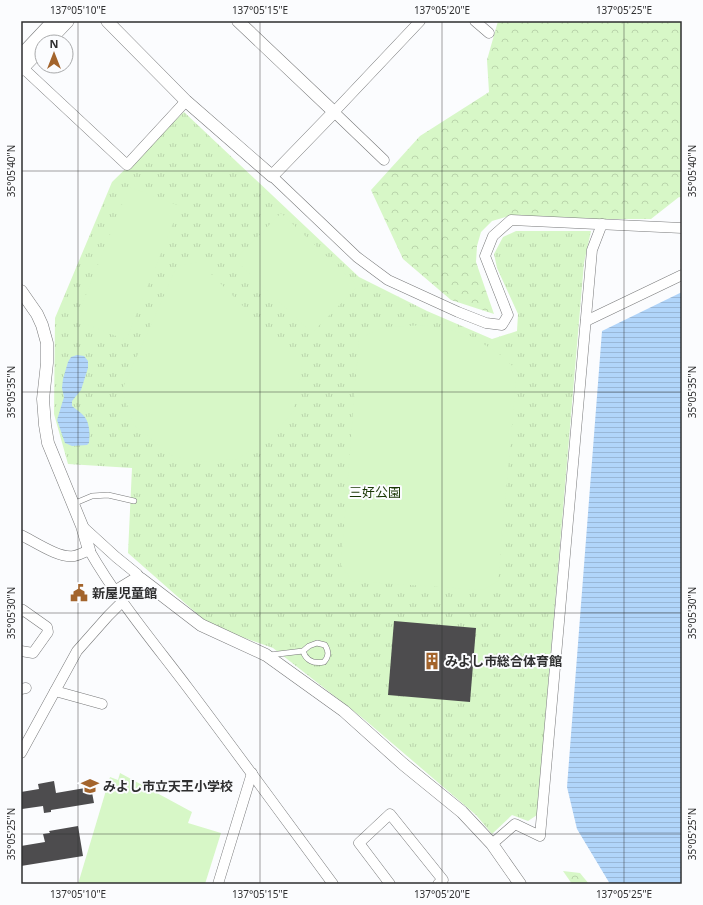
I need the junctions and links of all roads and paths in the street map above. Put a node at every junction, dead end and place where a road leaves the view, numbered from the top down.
1 (53, 21) edge
2 (68, 21) edge
3 (107, 21) edge
4 (238, 21) edge
5 (420, 21) edge
6 (475, 21) edge
7 (489, 33) dead end
8 (56, 34) edge
9 (21, 55) edge
10 (34, 56) edge
11 (22, 69) edge
12 (186, 102) junction
13 (334, 112) junction
14 (384, 160) dead end
15 (272, 176) junction
16 (602, 224) junction
17 (682, 228) edge
18 (682, 275) edge
19 (21, 291) edge
20 (586, 321) junction
21 (134, 501) dead end
22 (73, 504) junction
23 (82, 526) junction
24 (21, 535) edge
25 (89, 550) junction
26 (141, 579) junction
27 (116, 591) junction
28 (123, 601) junction
29 (21, 612) edge
30 (21, 651) edge
31 (303, 651) junction
32 (266, 655) junction
33 (55, 691) junction
34 (102, 704) dead end
35 (21, 753) edge
36 (252, 773) junction
37 (492, 844) junction
38 (218, 884) edge
39 (333, 884) edge
40 (390, 884) edge
41 (438, 884) edge
42 (520, 884) edge

1 - 9 street
2 - 8 street
3 - 12 street
4 - 13 street
5 - 13 street
6 - 7 street
10 - 11 street
11 - 12 street
12 - 15 street
13 - 14 street
13 - 15 street
15 - 16 street
16 - 17 street
16 - 20 street
18 - 20 street
19 - 22 street
20 - 37 street
21 - 22 lane
22 - 23 street
23 - 25 street
23 - 26 street
24 - 25 street
25 - 27 street
26 - 27 street
26 - 32 street
27 - 28 street
28 - 33 street
28 - 36 street
29 - 30 street
31 - 31 lane
31 - 32 lane
32 - 37 street
33 - 34 street
33 - 35 street
36 - 38 street
36 - 39 street
37 - 42 street
40 - 41 street

